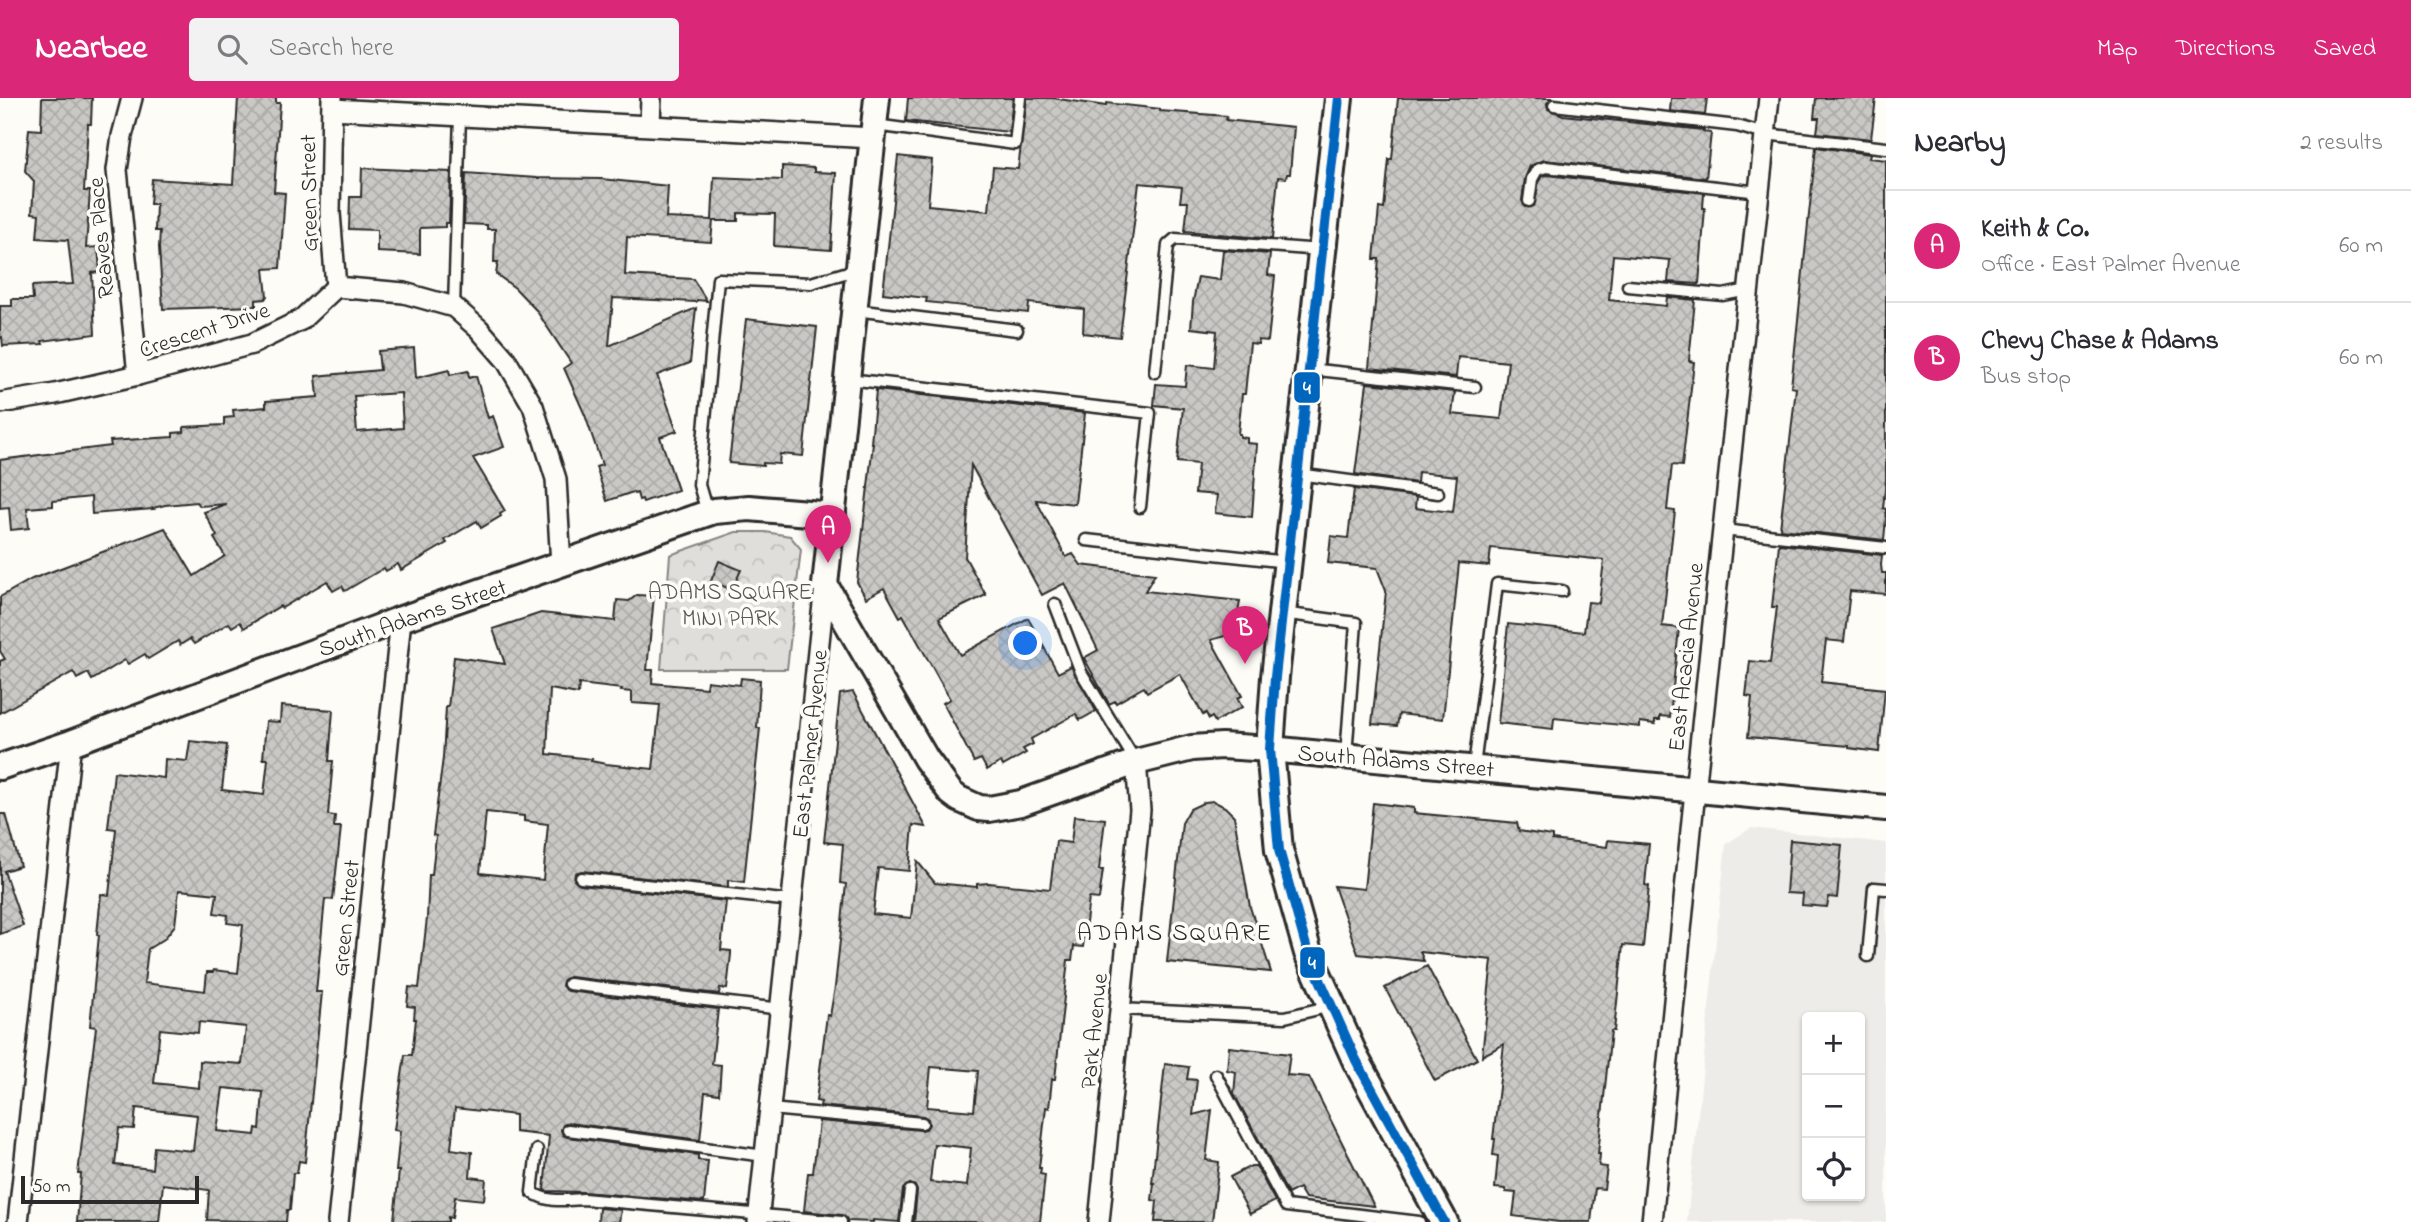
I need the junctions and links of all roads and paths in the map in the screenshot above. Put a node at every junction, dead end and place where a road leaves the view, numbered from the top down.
1 (132, 98) edge
2 (651, 98) edge
3 (877, 98) edge
4 (1020, 98) edge
5 (1339, 98) edge
6 (1769, 98) edge
7 (332, 103) edge
8 (1554, 106) dead end
9 (460, 115) junction
10 (650, 125) junction
11 (874, 132) junction
12 (1765, 134) junction
13 (1886, 148) edge
14 (1759, 192) junction
15 (1529, 201) dead end
16 (1322, 250) junction
17 (859, 269) junction
18 (1628, 286) dead end
19 (337, 287) junction
20 (1748, 290) junction
21 (454, 307) junction
22 (855, 310) junction
23 (1017, 330) dead end
24 (1309, 369) junction
25 (1156, 372) dead end
26 (138, 375) junction
27 (847, 379) junction
28 (1475, 387) dead end
29 (0, 403) edge
30 (1297, 474) junction
31 (1438, 493) dead end
32 (1140, 508) dead end
33 (707, 513) junction
34 (832, 516) junction
35 (1723, 530) junction
36 (1086, 540) dead end
37 (1886, 548) edge
38 (1287, 562) junction
39 (561, 565) junction
40 (825, 585) junction
41 (1562, 591) dead end
42 (1055, 604) dead end
43 (1282, 613) junction
44 (401, 619) junction
45 (71, 743) junction
46 (1270, 749) junction
47 (1346, 756) junction
48 (1136, 762) junction
49 (0, 767) edge
50 (1474, 768) junction
51 (1695, 788) junction
52 (1886, 808) edge
53 (581, 878) dead end
54 (1886, 889) edge
55 (792, 901) junction
56 (1868, 956) dead end
57 (569, 984) dead end
58 (1332, 1006) junction
59 (781, 1009) junction
60 (1120, 1009) junction
61 (1216, 1075) dead end
62 (770, 1109) junction
63 (922, 1123) dead end
64 (568, 1130) dead end
65 (537, 1150) dead end
66 (765, 1156) junction
67 (910, 1191) dead end
68 (758, 1218) edge
69 (18, 1222) edge
70 (338, 1222) edge
71 (841, 1222) edge
72 (906, 1222) edge
73 (1099, 1222) edge
74 (1419, 1222) edge
75 (1444, 1222) edge
76 (1652, 1222) edge

1 - 26 street, Reaves Place
2 - 10 street
3 - 11 street, East Palmer Avenue
4 - 11 lane
5 - 16 main road
6 - 12 street, East Acacia Avenue
7 - 9 street
7 - 19 street, Green Street
8 - 12 lane
9 - 10 street
9 - 21 lane
10 - 11 street
11 - 17 street, East Palmer Avenue
12 - 13 lane
12 - 14 street, East Acacia Avenue
14 - 15 lane
14 - 20 street, East Acacia Avenue
16 - 24 main road
16 - 25 lane
17 - 22 street, East Palmer Avenue
17 - 33 lane
18 - 20 lane
19 - 21 street
19 - 26 street, Crescent Drive
20 - 35 street, East Acacia Avenue
21 - 39 street
22 - 23 lane
22 - 27 street, East Palmer Avenue
24 - 28 lane
24 - 30 main road
26 - 29 street, Crescent Drive
27 - 32 lane
27 - 34 street, East Palmer Avenue
30 - 31 lane
30 - 38 main road
33 - 34 street, South Adams Street
33 - 39 street, South Adams Street
34 - 40 street, East Palmer Avenue
35 - 37 lane
35 - 51 street, East Acacia Avenue
36 - 38 lane
38 - 43 main road
39 - 44 street, South Adams Street
40 - 48 street, South Adams Street
40 - 55 street, East Palmer Avenue
41 - 50 lane
42 - 48 lane
43 - 46 main road
43 - 47 lane
44 - 45 street, South Adams Street
44 - 70 street, Green Street
45 - 49 street, South Adams Street
45 - 69 street
46 - 47 street, South Adams Street
46 - 48 street, South Adams Street
46 - 58 main road
47 - 50 street, South Adams Street
48 - 60 street, Park Avenue
50 - 51 street, South Adams Street
51 - 52 street, South Adams Street
51 - 76 street, East Acacia Avenue
53 - 55 lane
54 - 56 lane
55 - 59 street, East Palmer Avenue
57 - 59 lane
58 - 60 lane
58 - 75 main road
59 - 62 street, East Palmer Avenue
60 - 73 street, Park Avenue
61 - 74 lane
62 - 63 lane
62 - 66 street, East Palmer Avenue
64 - 66 lane
65 - 68 lane
66 - 68 street, East Palmer Avenue
67 - 72 lane
68 - 71 lane

